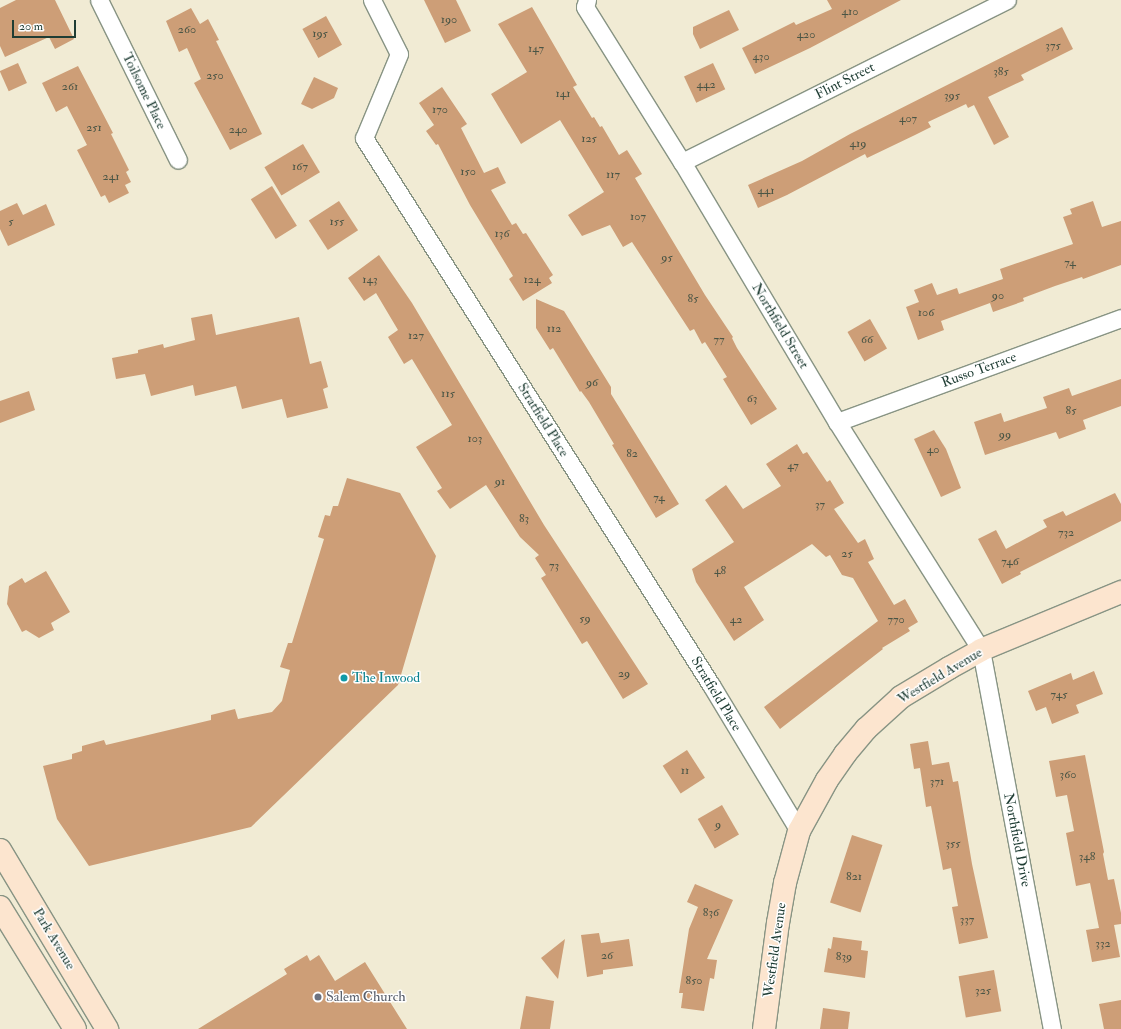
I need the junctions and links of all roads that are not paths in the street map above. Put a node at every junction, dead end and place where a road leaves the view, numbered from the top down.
1 (99, 0) edge
2 (372, 0) edge
3 (587, 0) edge
4 (1007, 0) edge
5 (178, 160) dead end
6 (682, 162) junction
7 (1121, 318) edge
8 (837, 422) junction
9 (1121, 592) edge
10 (981, 650) junction
11 (799, 832) junction
12 (0, 850) edge
13 (0, 907) edge
14 (75, 1029) edge
15 (107, 1029) edge
16 (764, 1029) edge
17 (1052, 1029) edge

1 - 5 street, Toilsome Place
2 - 11 street, Stratfield Place
3 - 6 street, Northfield Street
4 - 6 street, Flint Street
6 - 8 street, Northfield Street
7 - 8 street, Russo Terrace
8 - 10 street, Northfield Street
9 - 10 street, Westfield Avenue
10 - 11 street, Westfield Avenue
10 - 17 street, Northfield Drive
11 - 16 street, Westfield Avenue
12 - 15 street, Park Avenue
13 - 14 street, Park Avenue

